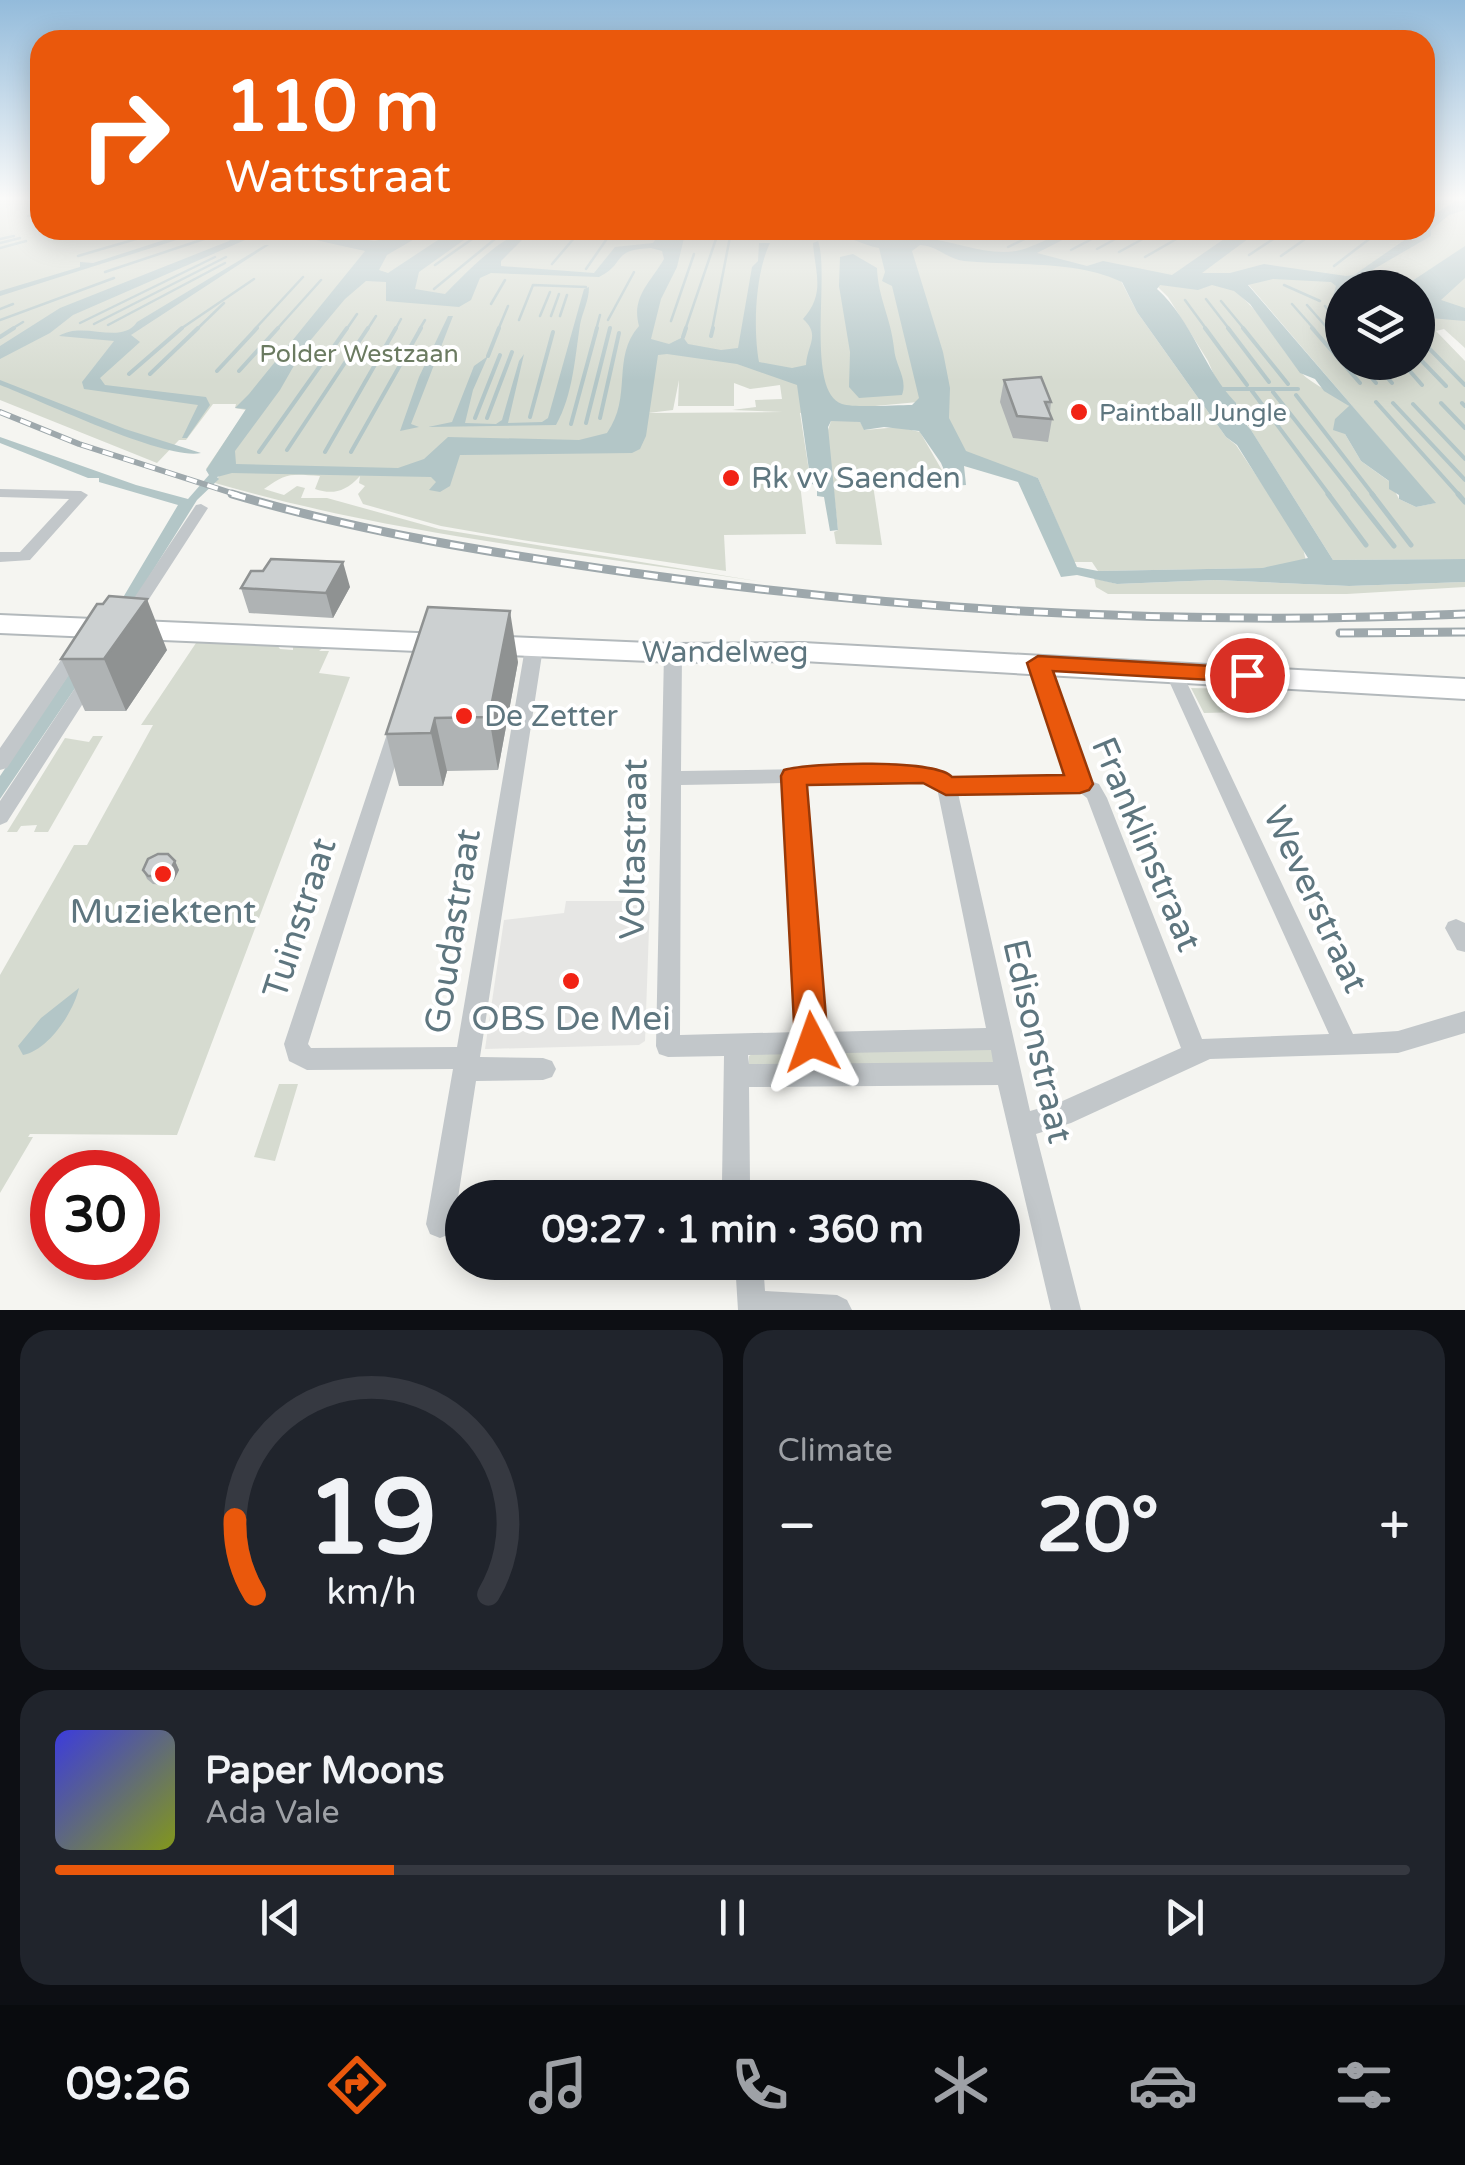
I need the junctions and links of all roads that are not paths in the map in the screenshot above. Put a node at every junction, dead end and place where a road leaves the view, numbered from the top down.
1 (0, 486) edge
2 (200, 508) dead end
3 (4, 561) edge
4 (0, 624) edge
5 (108, 637) junction
6 (534, 648) junction
7 (672, 653) junction
8 (1038, 663) junction
9 (1173, 670) junction
10 (1460, 690) edge
11 (402, 717) edge
12 (0, 763) edge
13 (794, 776) junction
14 (671, 778) junction
15 (1080, 784) junction
16 (946, 786) junction
17 (0, 817) edge
18 (1465, 1022) edge
19 (1000, 1039) junction
20 (812, 1042) junction
21 (736, 1044) junction
22 (1346, 1045) junction
23 (1194, 1051) junction
24 (467, 1064) junction
25 (542, 1069) dead end
26 (1008, 1073) junction
27 (737, 1076) junction
28 (1022, 1126) junction
29 (736, 1180) edge
30 (440, 1224) dead end
31 (750, 1280) edge
32 (836, 1310) edge
33 (1066, 1310) edge

1 - 3 street
2 - 5 street
4 - 5 main road, Wandelweg
5 - 6 main road, Wandelweg
5 - 12 street
5 - 17 street
6 - 7 main road, Wandelweg
6 - 24 street, Goudastraat
7 - 8 main road, Wandelweg
7 - 14 street, Voltastraat
8 - 9 main road, Wandelweg
8 - 15 street, Franklinstraat
9 - 10 main road, Wandelweg
9 - 22 street, Weverstraat
11 - 24 street, Tuinstraat
13 - 14 street
13 - 16 street
13 - 20 street
14 - 21 street, Voltastraat
15 - 16 street
15 - 23 street, Franklinstraat
16 - 19 street, Edisonstraat
18 - 22 street
19 - 20 street
19 - 26 street, Edisonstraat
20 - 21 street
21 - 27 street
22 - 23 street
23 - 28 street
24 - 25 street
24 - 30 street, Goudastraat
26 - 27 street
26 - 28 street, Edisonstraat
27 - 29 street
28 - 33 street, Edisonstraat
31 - 32 street

